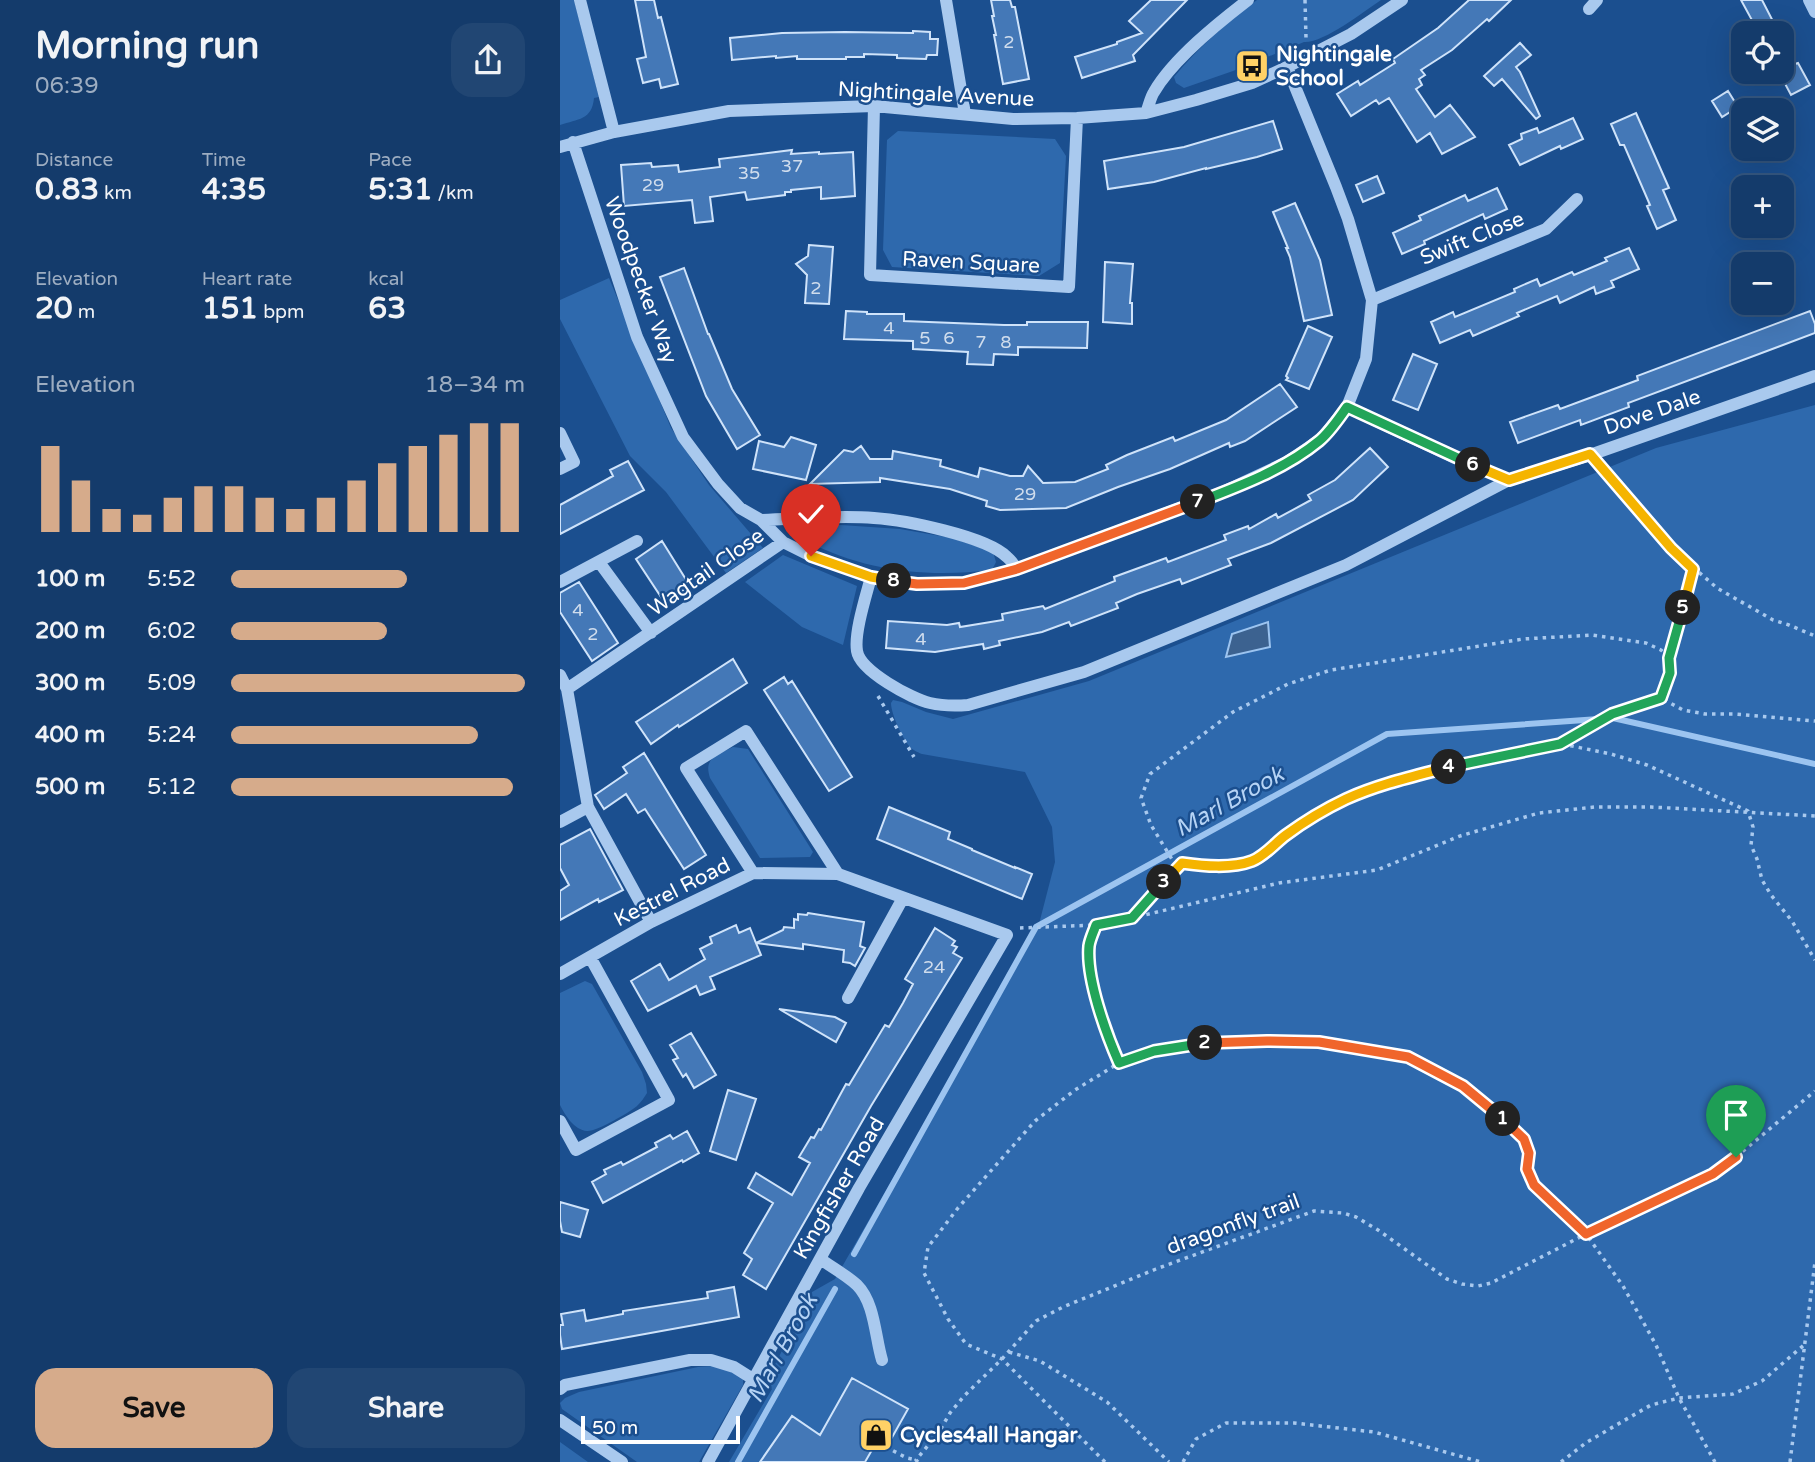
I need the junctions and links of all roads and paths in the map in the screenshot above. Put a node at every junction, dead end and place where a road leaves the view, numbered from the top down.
1 (580, 0) edge
2 (946, 0) edge
3 (1248, 0) edge
4 (1304, 0) edge
5 (1402, 0) edge
6 (1809, 0) edge
7 (1815, 12) edge
8 (1307, 58) junction
9 (1287, 67) junction
10 (874, 106) junction
11 (1146, 113) junction
12 (965, 114) junction
13 (1077, 118) junction
14 (614, 132) junction
15 (566, 144) edge
16 (1577, 199) dead end
17 (1372, 300) junction
18 (1815, 376) edge
19 (1347, 407) junction
20 (560, 433) edge
21 (1590, 454) junction
22 (560, 469) edge
23 (1509, 480) junction
24 (761, 520) junction
25 (638, 541) dead end
26 (783, 542) junction
27 (599, 562) junction
28 (1017, 569) junction
29 (1693, 569) junction
30 (871, 577) junction
31 (560, 582) edge
32 (651, 633) junction
33 (1815, 636) edge
34 (1669, 658) junction
35 (871, 671) junction
36 (560, 675) edge
37 (567, 689) junction
38 (1661, 698) junction
39 (1815, 721) edge
40 (1560, 744) junction
41 (915, 757) dead end
42 (588, 807) junction
43 (1748, 811) junction
44 (1815, 816) edge
45 (560, 822) edge
46 (1182, 863) junction
47 (753, 873) junction
48 (838, 874) junction
49 (903, 898) junction
50 (1132, 918) junction
51 (651, 922) junction
52 (1096, 925) junction
53 (1007, 935) junction
54 (590, 957) junction
55 (1815, 960) edge
56 (560, 974) edge
57 (848, 998) dead end
58 (1119, 1063) junction
59 (1815, 1091) edge
60 (560, 1121) edge
61 (1586, 1234) junction
62 (820, 1259) junction
63 (1815, 1262) edge
64 (1804, 1345) junction
65 (1009, 1352) junction
66 (1002, 1359) junction
67 (882, 1360) dead end
68 (753, 1379) junction
69 (560, 1389) edge
70 (1679, 1398) junction
71 (560, 1420) edge
72 (878, 1443) dead end
73 (916, 1461) edge
74 (622, 1462) edge
75 (708, 1462) edge
76 (1105, 1462) edge
77 (1169, 1462) edge
78 (1183, 1462) edge
79 (1480, 1462) edge
80 (1561, 1462) edge
81 (1714, 1462) edge
82 (1790, 1462) edge

1 - 14 street
2 - 12 street
3 - 11 street
4 - 8 path
5 - 8 street, Nightingale Avenue
6 - 7 street
8 - 9 street, Nightingale Avenue
9 - 11 street, Nightingale Avenue
9 - 17 street, Woodpecker Way
10 - 12 street, Nightingale Avenue
10 - 13 street, Raven Square
10 - 14 street, Nightingale Avenue
11 - 13 street, Nightingale Avenue
12 - 13 street, Nightingale Avenue
14 - 15 street, Nightingale Avenue
15 - 24 street, Woodpecker Way
16 - 17 street, Swift Close
17 - 19 street, Woodpecker Way
18 - 21 street, Dove Dale
19 - 23 street
19 - 28 street, Woodpecker Way
20 - 22 street
21 - 23 street, Dove Dale
21 - 29 path
23 - 35 street, Dove Dale
24 - 26 street, Woodpecker Way
24 - 28 street
25 - 27 street
26 - 30 street, Woodpecker Way
26 - 32 street, Wagtail Close
27 - 31 street
27 - 32 street, Wagtail Close
28 - 30 street, Woodpecker Way
29 - 33 path
29 - 34 path
30 - 35 street
32 - 37 street, Wagtail Close
34 - 38 path
34 - 46 path
35 - 41 path
36 - 37 street
37 - 42 street
38 - 39 path
38 - 40 path
40 - 43 path
40 - 46 path
42 - 45 street
42 - 51 street
43 - 44 path
43 - 50 path
43 - 55 path
46 - 50 path
47 - 48 street, Kestrel Road
47 - 48 street
47 - 51 street, Kestrel Road
48 - 49 street, Kestrel Road
49 - 53 street, Kestrel Road
49 - 57 street
50 - 52 path
51 - 54 street, Kestrel Road
52 - 53 path
52 - 58 path
53 - 62 street, Kingfisher Road
54 - 56 street, Kestrel Road
54 - 60 street
58 - 61 path
58 - 66 path
59 - 61 path, dragonfly trail
61 - 65 path, dragonfly trail
61 - 70 path
62 - 67 street
62 - 68 street, Kingfisher Road
63 - 64 path
64 - 70 path
64 - 82 path
65 - 66 path, dragonfly trail
65 - 77 path
66 - 73 path, dragonfly trail
66 - 76 path
68 - 69 street
68 - 75 street, Kingfisher Road
70 - 80 path
70 - 81 path
71 - 74 street
72 - 73 path
78 - 79 path

